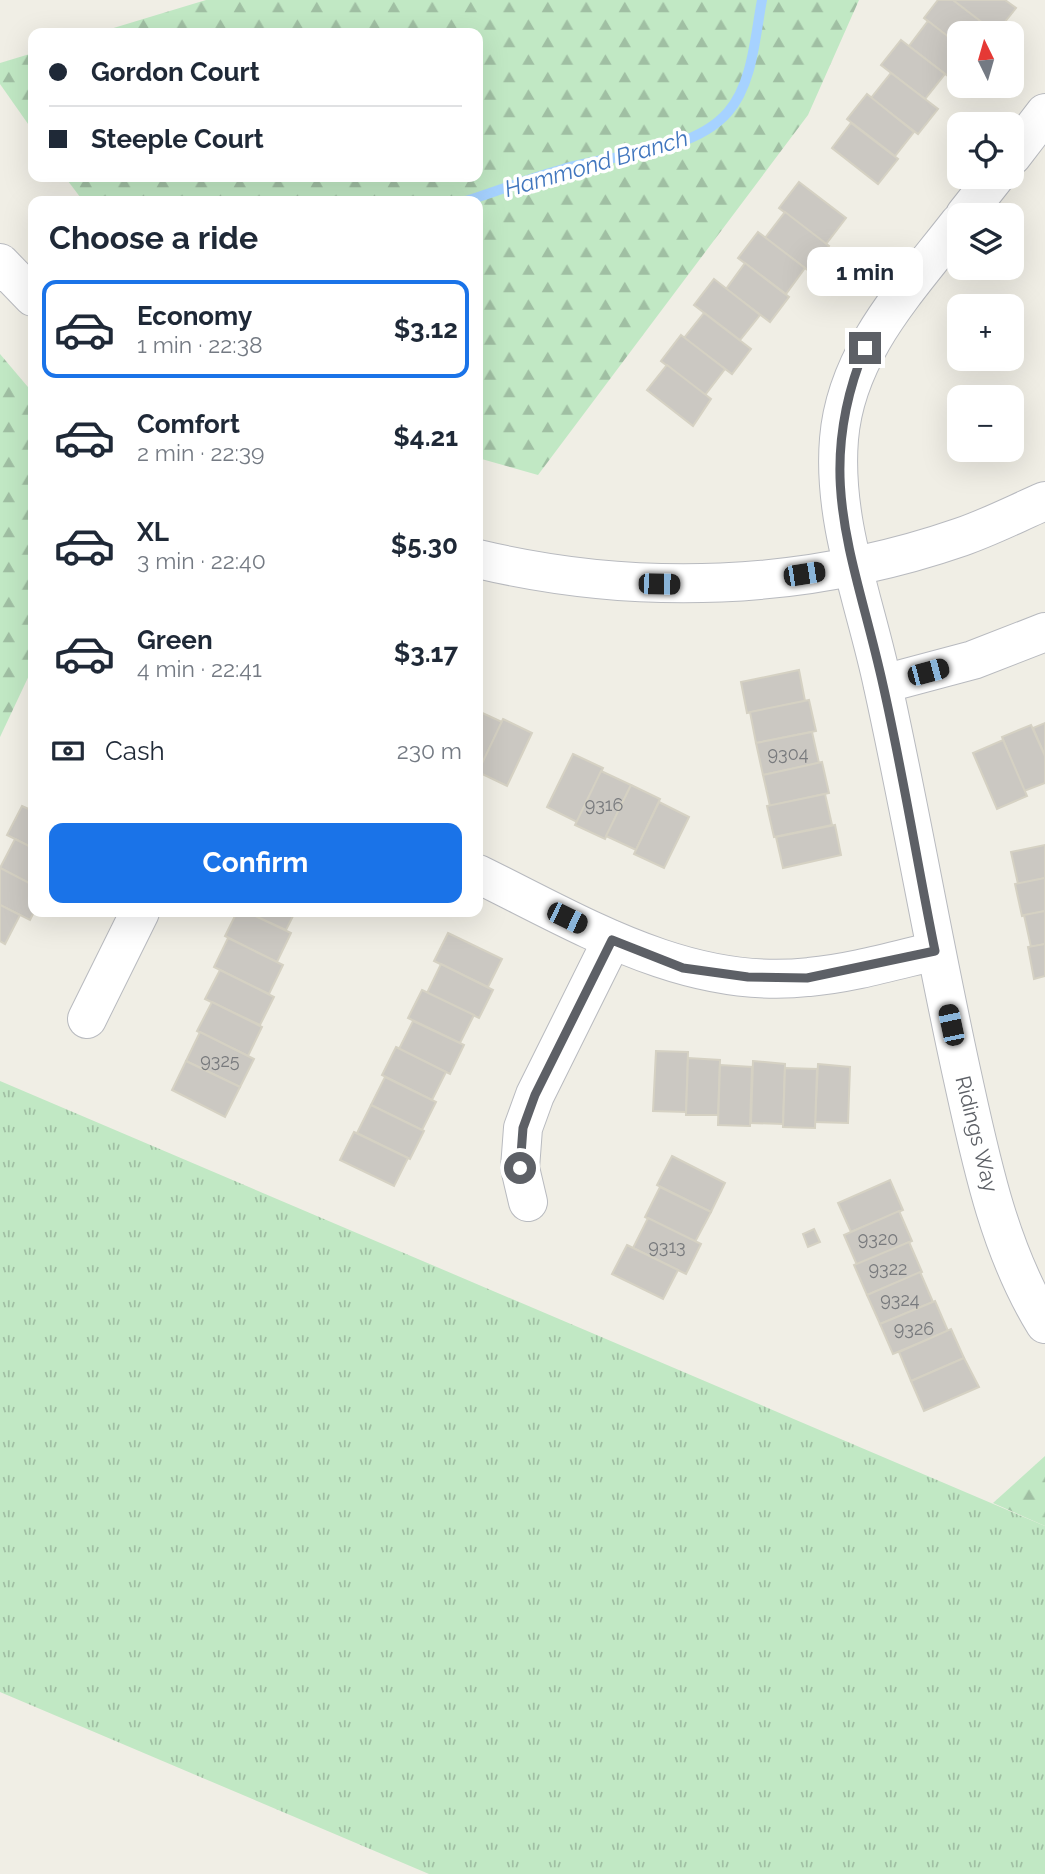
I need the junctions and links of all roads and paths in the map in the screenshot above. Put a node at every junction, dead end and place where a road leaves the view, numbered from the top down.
1 (1045, 113) edge
2 (1024, 140) edge
3 (986, 189) edge
4 (974, 203) edge
5 (947, 239) edge
6 (0, 263) edge
7 (28, 292) edge
8 (1045, 502) edge
9 (483, 560) edge
10 (853, 566) junction
11 (1045, 632) edge
12 (883, 684) junction
13 (483, 876) edge
14 (138, 917) edge
15 (612, 940) junction
16 (935, 951) junction
17 (87, 1019) dead end
18 (528, 1202) dead end
19 (1045, 1324) edge

1 - 2 street
3 - 4 street
5 - 10 street, Ridings Way
6 - 7 street
8 - 10 street
9 - 10 street
10 - 12 street, Ridings Way
11 - 12 street
12 - 16 street, Ridings Way
13 - 15 street
14 - 17 street
15 - 16 street
15 - 18 street
16 - 19 street, Ridings Way

